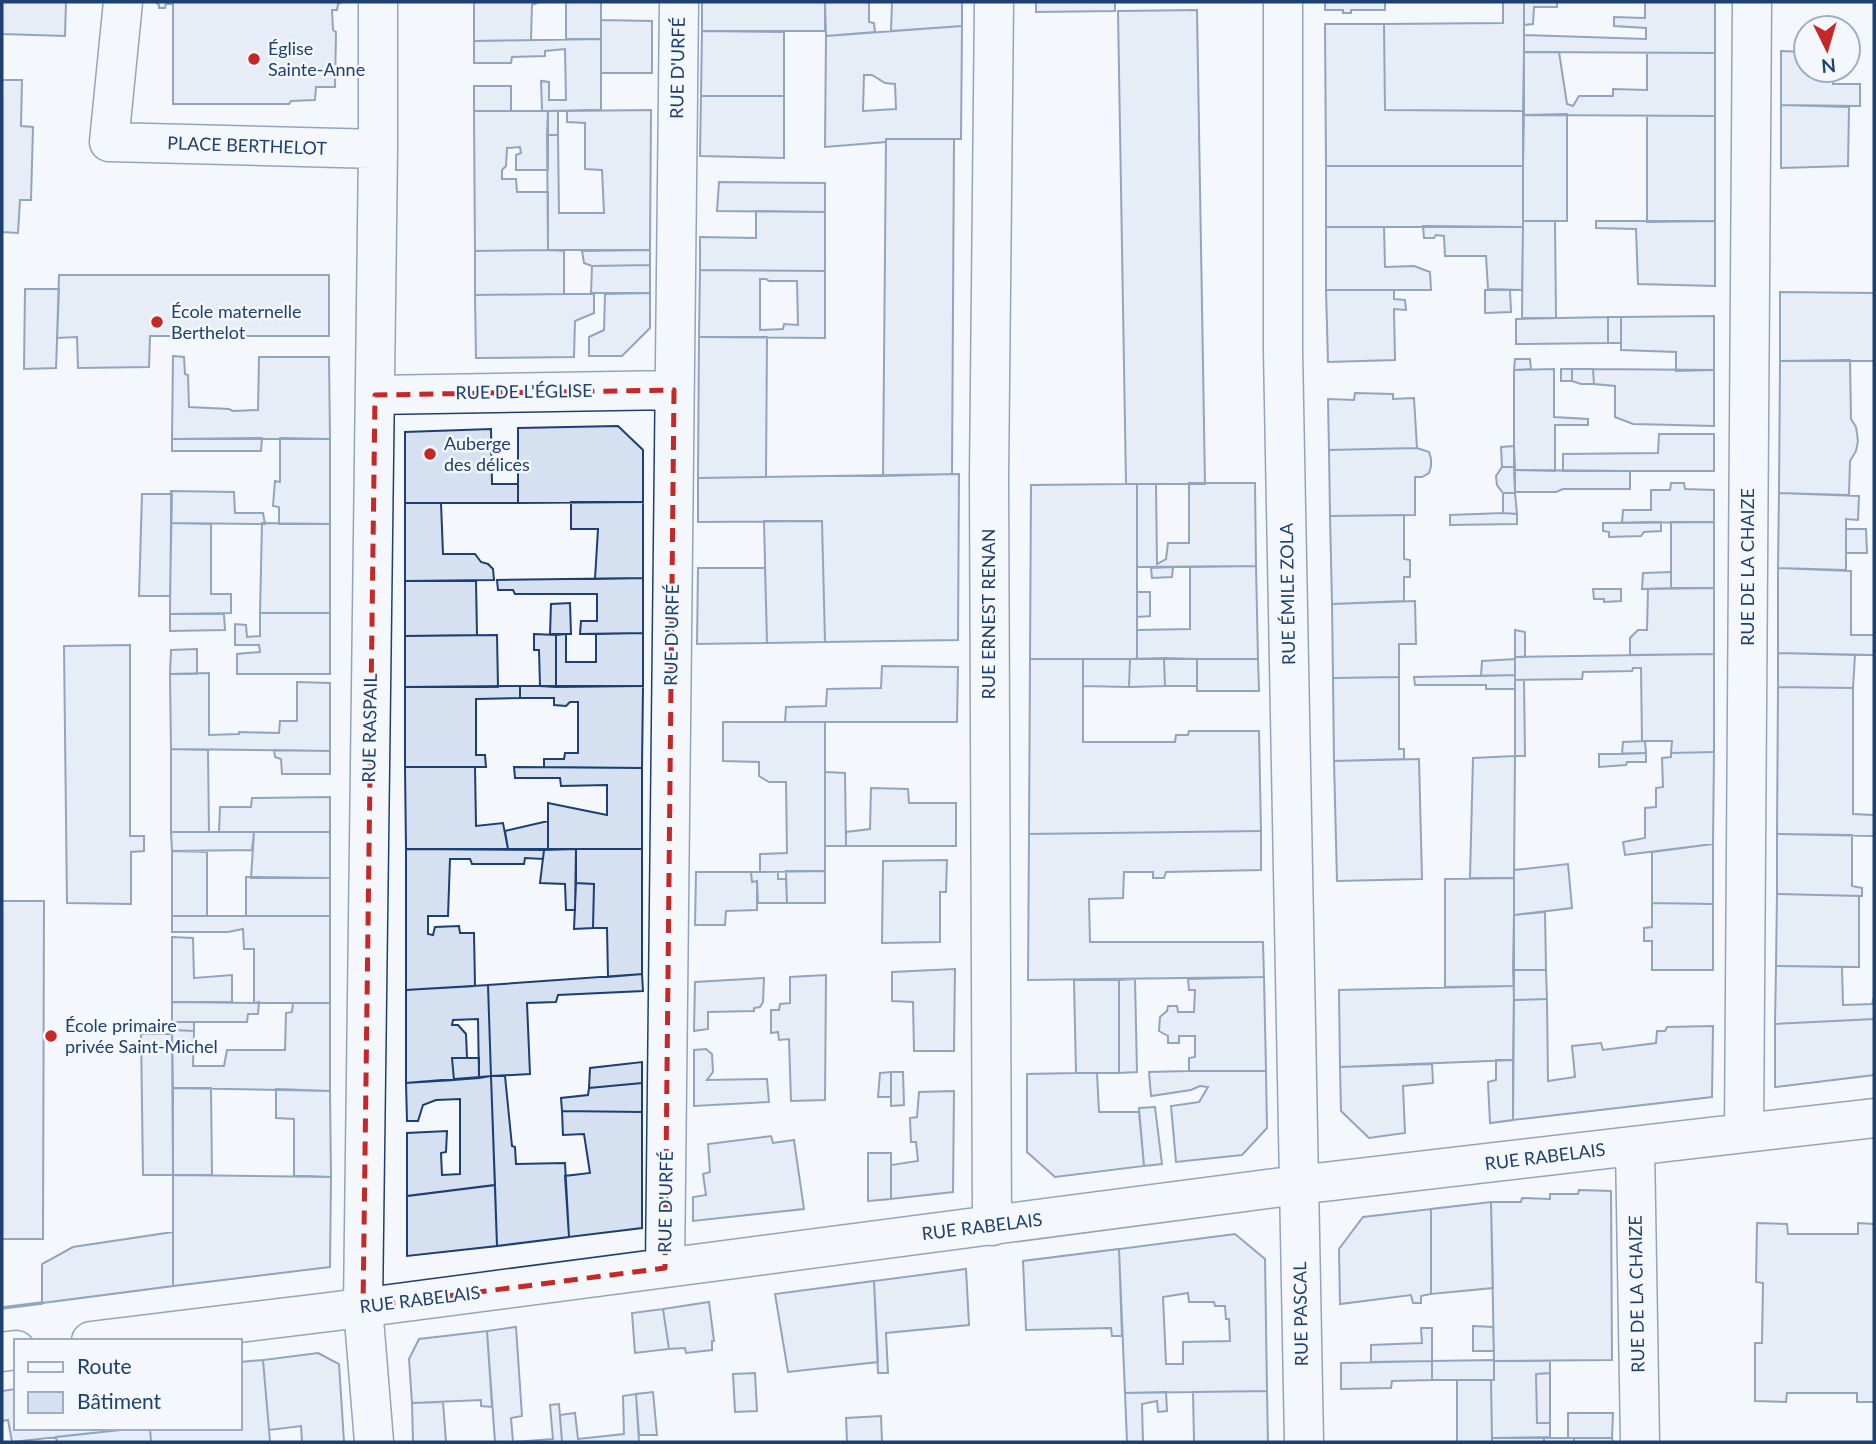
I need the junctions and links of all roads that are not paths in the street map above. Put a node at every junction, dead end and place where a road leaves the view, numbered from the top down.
1 (123, 2) edge
2 (378, 2) edge
3 (678, 2) edge
4 (994, 2) edge
5 (1283, 2) edge
6 (1752, 2) edge
7 (378, 149) junction
8 (674, 390) junction
9 (375, 395) junction
10 (1874, 1118) edge
11 (1744, 1133) junction
12 (1635, 1146) junction
13 (1298, 1185) junction
14 (992, 1226) junction
15 (665, 1268) junction
16 (363, 1307) junction
17 (107, 1339) edge
18 (374, 1442) edge
19 (1304, 1442) edge
20 (1640, 1442) edge

1 - 7 street, PLACE BERTHELOT
2 - 7 street
3 - 8 street, RUE D'URFÉ
4 - 14 street, RUE ERNEST RENAN
5 - 13 street, RUE ÉMILE ZOLA
6 - 11 street, RUE DE LA CHAIZE
7 - 9 street, RUE RASPAIL
8 - 9 street, RUE DE L'ÉGLISE
8 - 15 street, RUE D'URFÉ
9 - 16 street, RUE RASPAIL
10 - 11 street, RUE RABELAIS
11 - 12 street, RUE RABELAIS
12 - 13 street, RUE RABELAIS
12 - 20 street, RUE DE LA CHAIZE
13 - 14 street, RUE RABELAIS
13 - 19 street, RUE PASCAL
14 - 15 street, RUE RABELAIS
15 - 16 street, RUE RABELAIS
16 - 17 street, RUE RABELAIS
16 - 18 street, RUE RASPAIL

